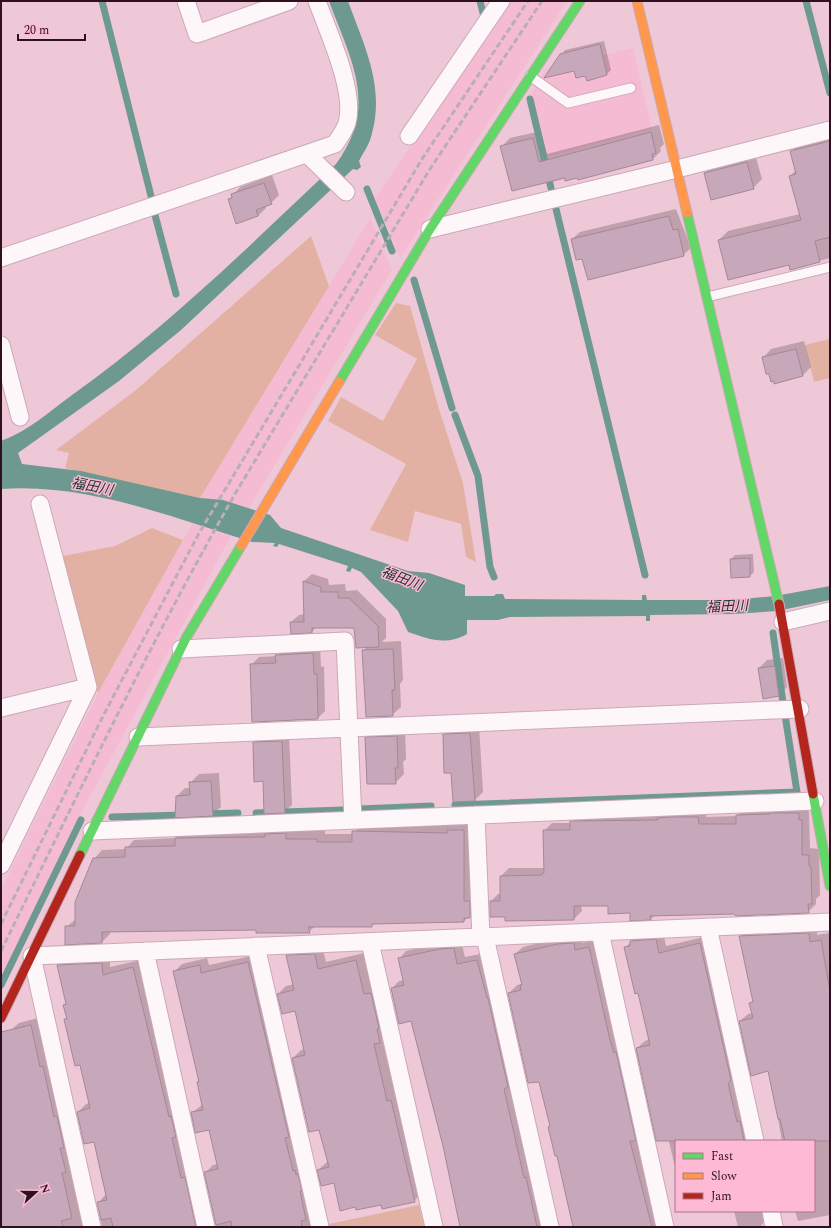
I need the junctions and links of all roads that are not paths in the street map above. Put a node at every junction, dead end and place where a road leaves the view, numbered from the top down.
1 (186, 1) edge
2 (289, 1) edge
3 (317, 1) edge
4 (501, 1) edge
5 (580, 1) edge
6 (637, 1) edge
7 (530, 76) junction
8 (631, 88) dead end
9 (830, 130) edge
10 (409, 136) dead end
11 (307, 154) junction
12 (677, 169) junction
13 (344, 190) dead end
14 (430, 229) junction
15 (1, 258) edge
16 (830, 267) edge
17 (707, 298) junction
18 (1, 346) edge
19 (20, 417) dead end
20 (40, 504) dead end
21 (830, 611) edge
22 (783, 621) junction
23 (181, 650) junction
24 (88, 687) junction
25 (1, 708) edge
26 (800, 710) junction
27 (349, 728) junction
28 (138, 737) junction
29 (815, 801) junction
30 (476, 815) junction
31 (353, 820) junction
32 (92, 831) junction
33 (1, 865) edge
34 (830, 886) edge
35 (830, 922) edge
36 (708, 927) junction
37 (600, 932) junction
38 (483, 937) junction
39 (370, 942) junction
40 (256, 946) junction
41 (145, 951) junction
42 (32, 956) junction
43 (1, 1018) edge
44 (755, 1140) edge
45 (770, 1212) edge
46 (92, 1227) edge
47 (206, 1227) edge
48 (320, 1227) edge
49 (434, 1227) edge
50 (550, 1227) edge
51 (665, 1227) edge
52 (774, 1227) edge

1 - 2 street
3 - 11 street
4 - 10 street
5 - 7 street
6 - 12 street
7 - 8 lane
7 - 14 street
9 - 12 street
11 - 13 street
11 - 15 street
12 - 14 street
12 - 17 street
14 - 23 street
16 - 17 lane
17 - 22 street
18 - 19 street
20 - 24 street
21 - 22 street
22 - 26 street
23 - 27 street
23 - 28 street
24 - 25 street
24 - 33 street
26 - 27 street
26 - 29 street
27 - 28 street
27 - 31 street
28 - 32 street
29 - 30 street
29 - 34 street
30 - 31 street
30 - 38 street
31 - 32 street
32 - 42 street
35 - 36 street
36 - 37 street
36 - 44 street
37 - 38 street
37 - 51 street
38 - 39 street
38 - 50 street
39 - 40 street
39 - 49 street
40 - 41 street
40 - 48 street
41 - 42 street
41 - 47 street
42 - 43 street
42 - 46 street
45 - 52 street

